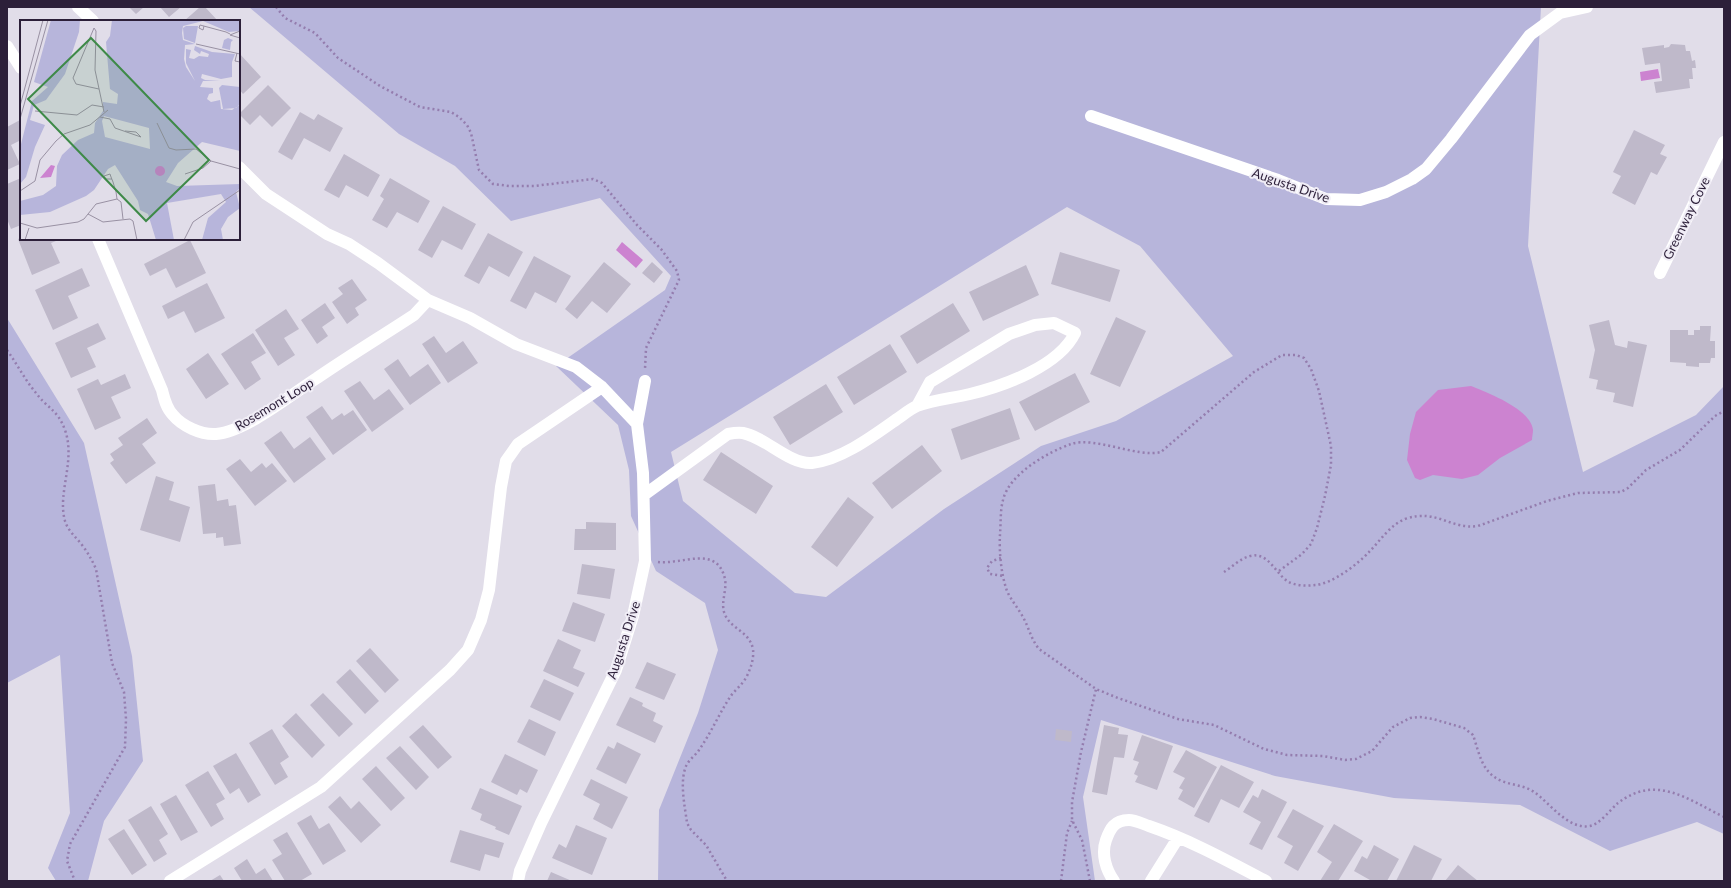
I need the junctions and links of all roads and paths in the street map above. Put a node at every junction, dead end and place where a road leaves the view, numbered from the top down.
1 (78, 7) edge
2 (276, 7) edge
3 (1587, 7) edge
4 (92, 20) edge
5 (7, 46) edge
6 (20, 66) edge
7 (1090, 116) dead end
8 (1724, 142) edge
9 (240, 168) edge
10 (98, 240) edge
11 (1660, 273) dead end
12 (428, 300) junction
13 (7, 350) edge
14 (645, 381) joint
15 (602, 387) junction
16 (917, 406) junction
17 (1724, 411) edge
18 (637, 424) junction
19 (644, 495) junction
20 (1001, 558) junction
21 (645, 561) junction
22 (1279, 571) junction
23 (1224, 572) dead end
24 (1003, 576) junction
25 (1096, 689) junction
26 (1724, 817) edge
27 (1072, 820) junction
28 (1178, 838) junction
29 (75, 881) edge
30 (170, 881) edge
31 (518, 881) edge
32 (726, 881) edge
33 (1061, 881) edge
34 (1090, 881) edge
35 (1114, 881) edge
36 (1151, 881) edge
37 (1266, 881) edge

1 - 4 street
2 - 14 path
3 - 7 street, Augusta Drive
5 - 6 street
8 - 11 street, Greenway Cove
9 - 12 street
10 - 12 street, Rosemont Loop
12 - 15 street
13 - 29 path
14 - 18 street, Augusta Drive
15 - 18 street
15 - 30 street
16 - 16 street
16 - 19 street
17 - 22 path
18 - 19 street, Augusta Drive
19 - 21 street, Augusta Drive
20 - 22 path
20 - 24 path
20 - 24 path
21 - 31 street, Augusta Drive
21 - 32 path
22 - 23 path
24 - 25 path
25 - 26 path
25 - 27 path
27 - 33 path
27 - 34 path
28 - 35 street
28 - 36 street
28 - 37 street

